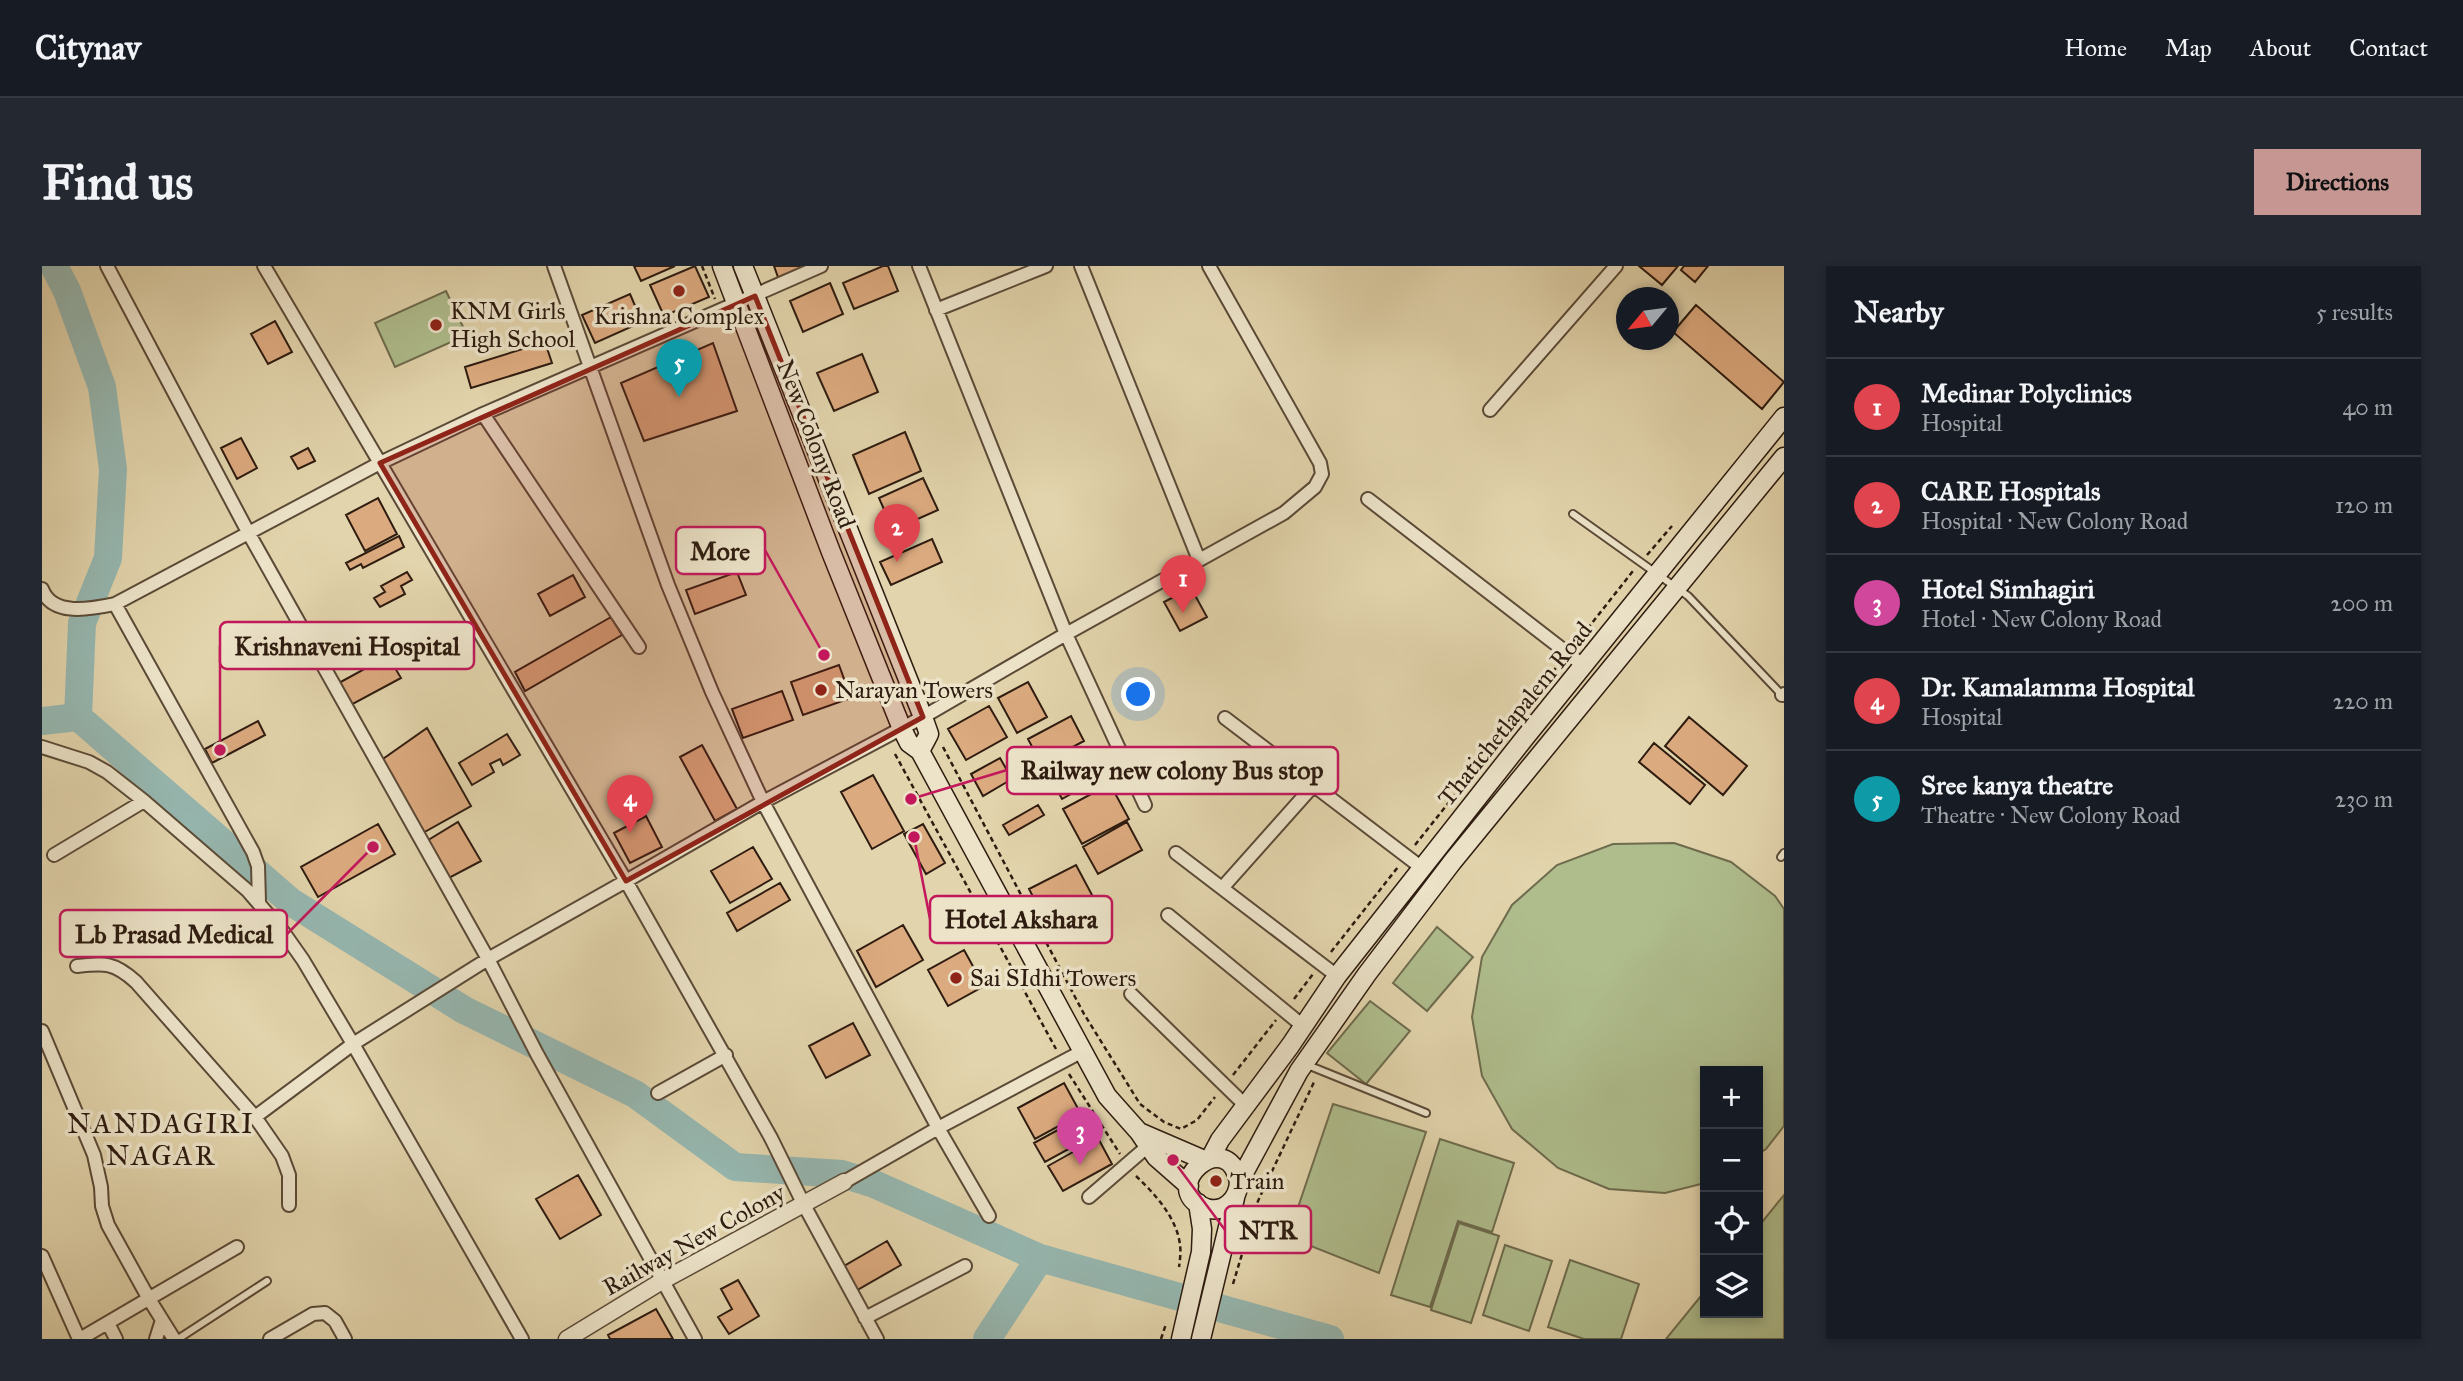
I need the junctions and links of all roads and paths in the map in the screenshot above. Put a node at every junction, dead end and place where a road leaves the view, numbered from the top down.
1 (107, 266) edge
2 (264, 266) edge
3 (554, 266) edge
4 (722, 266) edge
5 (743, 266) edge
6 (821, 266) edge
7 (919, 266) edge
8 (1046, 266) edge
9 (1081, 266) edge
10 (1209, 266) edge
11 (1616, 266) edge
12 (755, 296) junction
13 (737, 304) junction
14 (936, 310) junction
15 (589, 367) junction
16 (1490, 410) dead end
17 (483, 414) junction
18 (1784, 417) edge
19 (1784, 457) edge
20 (380, 463) junction
21 (1368, 499) dead end
22 (1573, 514) dead end
23 (248, 532) junction
24 (1199, 560) junction
25 (1641, 561) junction
26 (1658, 575) junction
27 (1676, 587) junction
28 (42, 589) edge
29 (110, 605) junction
30 (1066, 634) junction
31 (639, 647) dead end
32 (1568, 653) junction
33 (1584, 666) junction
34 (1783, 695) edge
35 (923, 717) junction
36 (1225, 718) dead end
37 (902, 729) junction
38 (42, 747) edge
39 (943, 748) dead end
40 (920, 751) junction
41 (1313, 786) junction
42 (144, 801) junction
43 (762, 802) junction
44 (1145, 805) dead end
45 (1176, 853) dead end
46 (54, 855) dead end
47 (1407, 856) junction
48 (1422, 868) junction
49 (626, 881) junction
50 (1223, 887) junction
51 (259, 897) junction
52 (1168, 915) dead end
53 (488, 959) junction
54 (1321, 964) junction
55 (77, 966) dead end
56 (1337, 976) junction
57 (1131, 994) dead end
58 (1284, 1010) junction
59 (1303, 1026) junction
60 (42, 1031) edge
61 (353, 1044) junction
62 (1082, 1052) junction
63 (726, 1055) junction
64 (1312, 1067) junction
65 (1225, 1086) junction
66 (658, 1093) dead end
67 (1246, 1106) junction
68 (1426, 1113) dead end
69 (254, 1117) junction
70 (938, 1128) junction
71 (1144, 1139) junction
72 (1207, 1159) junction
73 (844, 1182) joint
74 (1189, 1186) junction
75 (1237, 1190) junction
76 (1089, 1197) dead end
77 (1198, 1203) junction
78 (289, 1205) dead end
79 (804, 1205) junction
80 (989, 1216) dead end
81 (237, 1247) dead end
82 (43, 1260) edge
83 (965, 1266) dead end
84 (1237, 1272) dead end
85 (662, 1281) junction
86 (267, 1282) dead end
87 (149, 1299) junction
88 (865, 1318) junction
89 (162, 1320) junction
90 (107, 1323) junction
91 (1166, 1323) dead end
92 (79, 1339) edge
93 (116, 1339) edge
94 (156, 1339) edge
95 (176, 1339) edge
96 (270, 1339) edge
97 (345, 1339) edge
98 (522, 1339) edge
99 (567, 1339) edge
100 (695, 1339) edge
101 (877, 1339) edge
102 (1161, 1339) edge
103 (1181, 1339) edge
104 (1201, 1339) edge

1 - 23 street
2 - 20 street
3 - 15 street
4 - 13 main road, New Colony Road
5 - 12 main road, New Colony Road
6 - 12 street
7 - 14 street
8 - 14 street
9 - 24 street
10 - 24 street
11 - 16 street
12 - 13 street
12 - 35 main road, New Colony Road
13 - 15 street
13 - 37 main road, New Colony Road
14 - 30 street
15 - 17 street
15 - 43 street
17 - 20 street
17 - 31 street
18 - 26 main road, Thatichetlapalem Road
19 - 27 main road
20 - 23 street
20 - 49 street
21 - 32 street
22 - 25 lane
23 - 29 street
23 - 53 street
24 - 30 street
25 - 26 lane
25 - 32 path
26 - 27 lane
26 - 33 main road, Thatichetlapalem Road
27 - 34 lane
27 - 64 main road
28 - 29 street
29 - 51 street
30 - 35 street
30 - 44 street
32 - 33 street
32 - 47 path
33 - 48 main road, Thatichetlapalem Road
35 - 37 street
35 - 40 main road, New Colony Road
36 - 41 street
37 - 40 main road, New Colony Road
37 - 43 street
38 - 42 street
39 - 65 path
40 - 62 main road, New Colony Road
41 - 47 street
41 - 50 street
42 - 46 street
42 - 51 street
43 - 49 street
43 - 70 street
45 - 50 street
47 - 48 street
47 - 54 path
48 - 56 main road, Thatichetlapalem Road
49 - 53 street
49 - 63 street
50 - 54 street
51 - 61 street
52 - 58 street
53 - 61 street
53 - 85 street
54 - 56 street
54 - 58 path
55 - 69 street
56 - 59 main road, Thatichetlapalem Road
57 - 65 street
58 - 59 street
58 - 65 path
59 - 67 main road, Thatichetlapalem Road
60 - 87 street
61 - 69 street
61 - 98 street
62 - 70 street
62 - 71 main road, New Colony Road
63 - 66 street
63 - 79 street
64 - 68 lane
64 - 75 main road
64 - 84 path
65 - 67 street
67 - 72 main road, Thatichetlapalem Road
69 - 78 street
70 - 73 street
70 - 80 street
71 - 72 main road
71 - 74 main road, New Colony Road
71 - 76 street
72 - 74 main road
72 - 75 main road
73 - 79 street, Railway New Colony
74 - 77 main road
75 - 77 main road
75 - 104 main road
77 - 103 main road
79 - 85 street, Railway New Colony
79 - 88 street
81 - 87 street
82 - 92 street
83 - 88 street
85 - 99 street, Railway New Colony
85 - 100 street
86 - 95 lane
87 - 89 street
87 - 90 street
88 - 101 street
89 - 94 street
89 - 95 street
90 - 92 street
90 - 93 street
91 - 102 path
96 - 97 street

